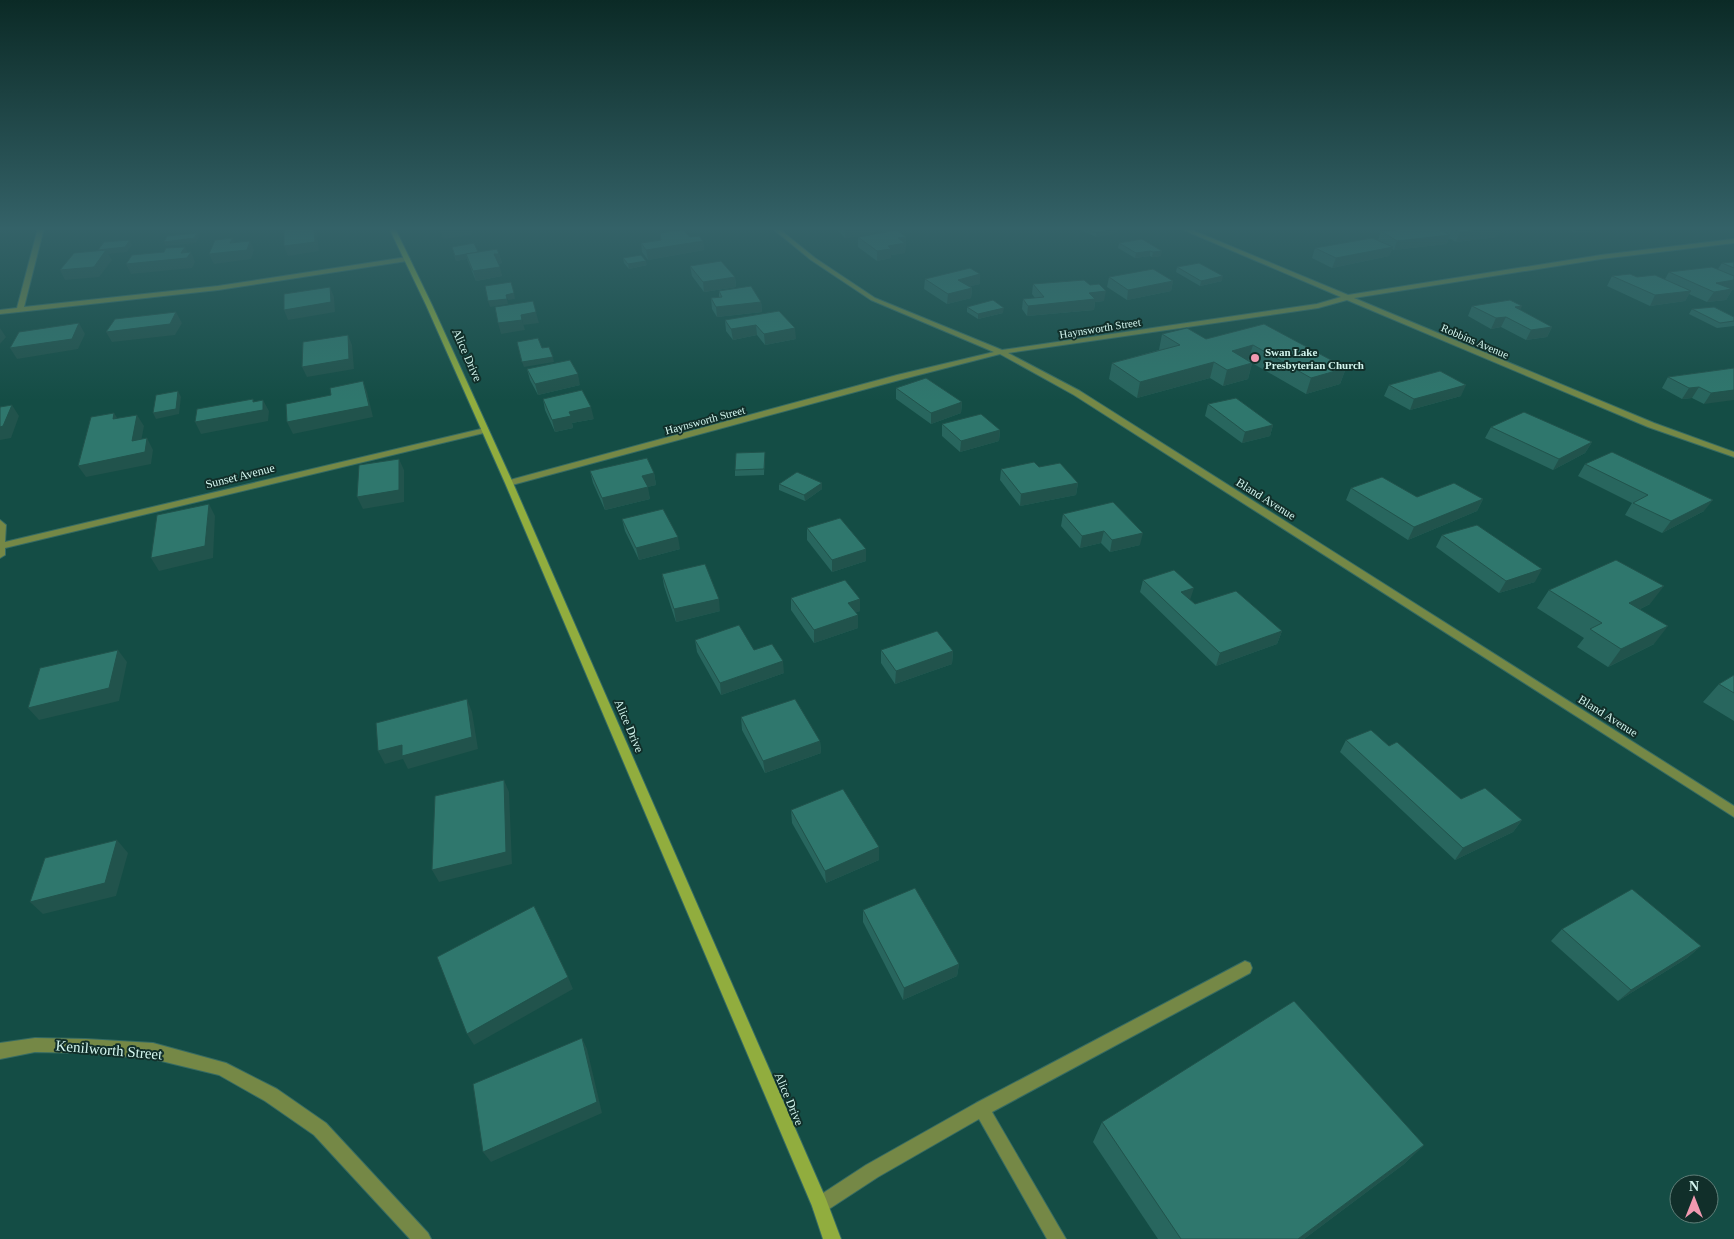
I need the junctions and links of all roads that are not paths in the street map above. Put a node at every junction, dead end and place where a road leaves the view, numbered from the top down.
1 (26, 286) edge
2 (232, 286) edge
3 (420, 286) edge
4 (850, 286) edge
5 (1322, 286) edge
6 (1419, 286) edge
7 (1349, 297) junction
8 (20, 310) junction
9 (0, 312) edge
10 (1001, 352) junction
11 (485, 430) junction
12 (1734, 456) edge
13 (509, 483) junction
14 (0, 523) edge
15 (0, 546) edge
16 (0, 555) edge
17 (1734, 812) edge
18 (1245, 968) dead end
19 (0, 1051) edge
20 (982, 1109) junction
21 (820, 1205) junction
22 (422, 1239) edge
23 (832, 1239) edge
24 (1057, 1239) edge

1 - 8 street
2 - 8 street
3 - 11 main road, Alice Drive
4 - 10 street, Bland Avenue
5 - 7 street, Robbins Avenue
6 - 7 street, Haynsworth Street
7 - 10 street, Haynsworth Street
7 - 12 street, Robbins Avenue
8 - 9 street
10 - 13 street, Haynsworth Street
10 - 17 street, Bland Avenue
11 - 13 main road, Alice Drive
11 - 15 street, Sunset Avenue
13 - 21 main road, Alice Drive
14 - 15 street
15 - 16 street
18 - 20 street
19 - 22 street, Kenilworth Street
20 - 21 street
20 - 24 street
21 - 23 main road, Alice Drive

